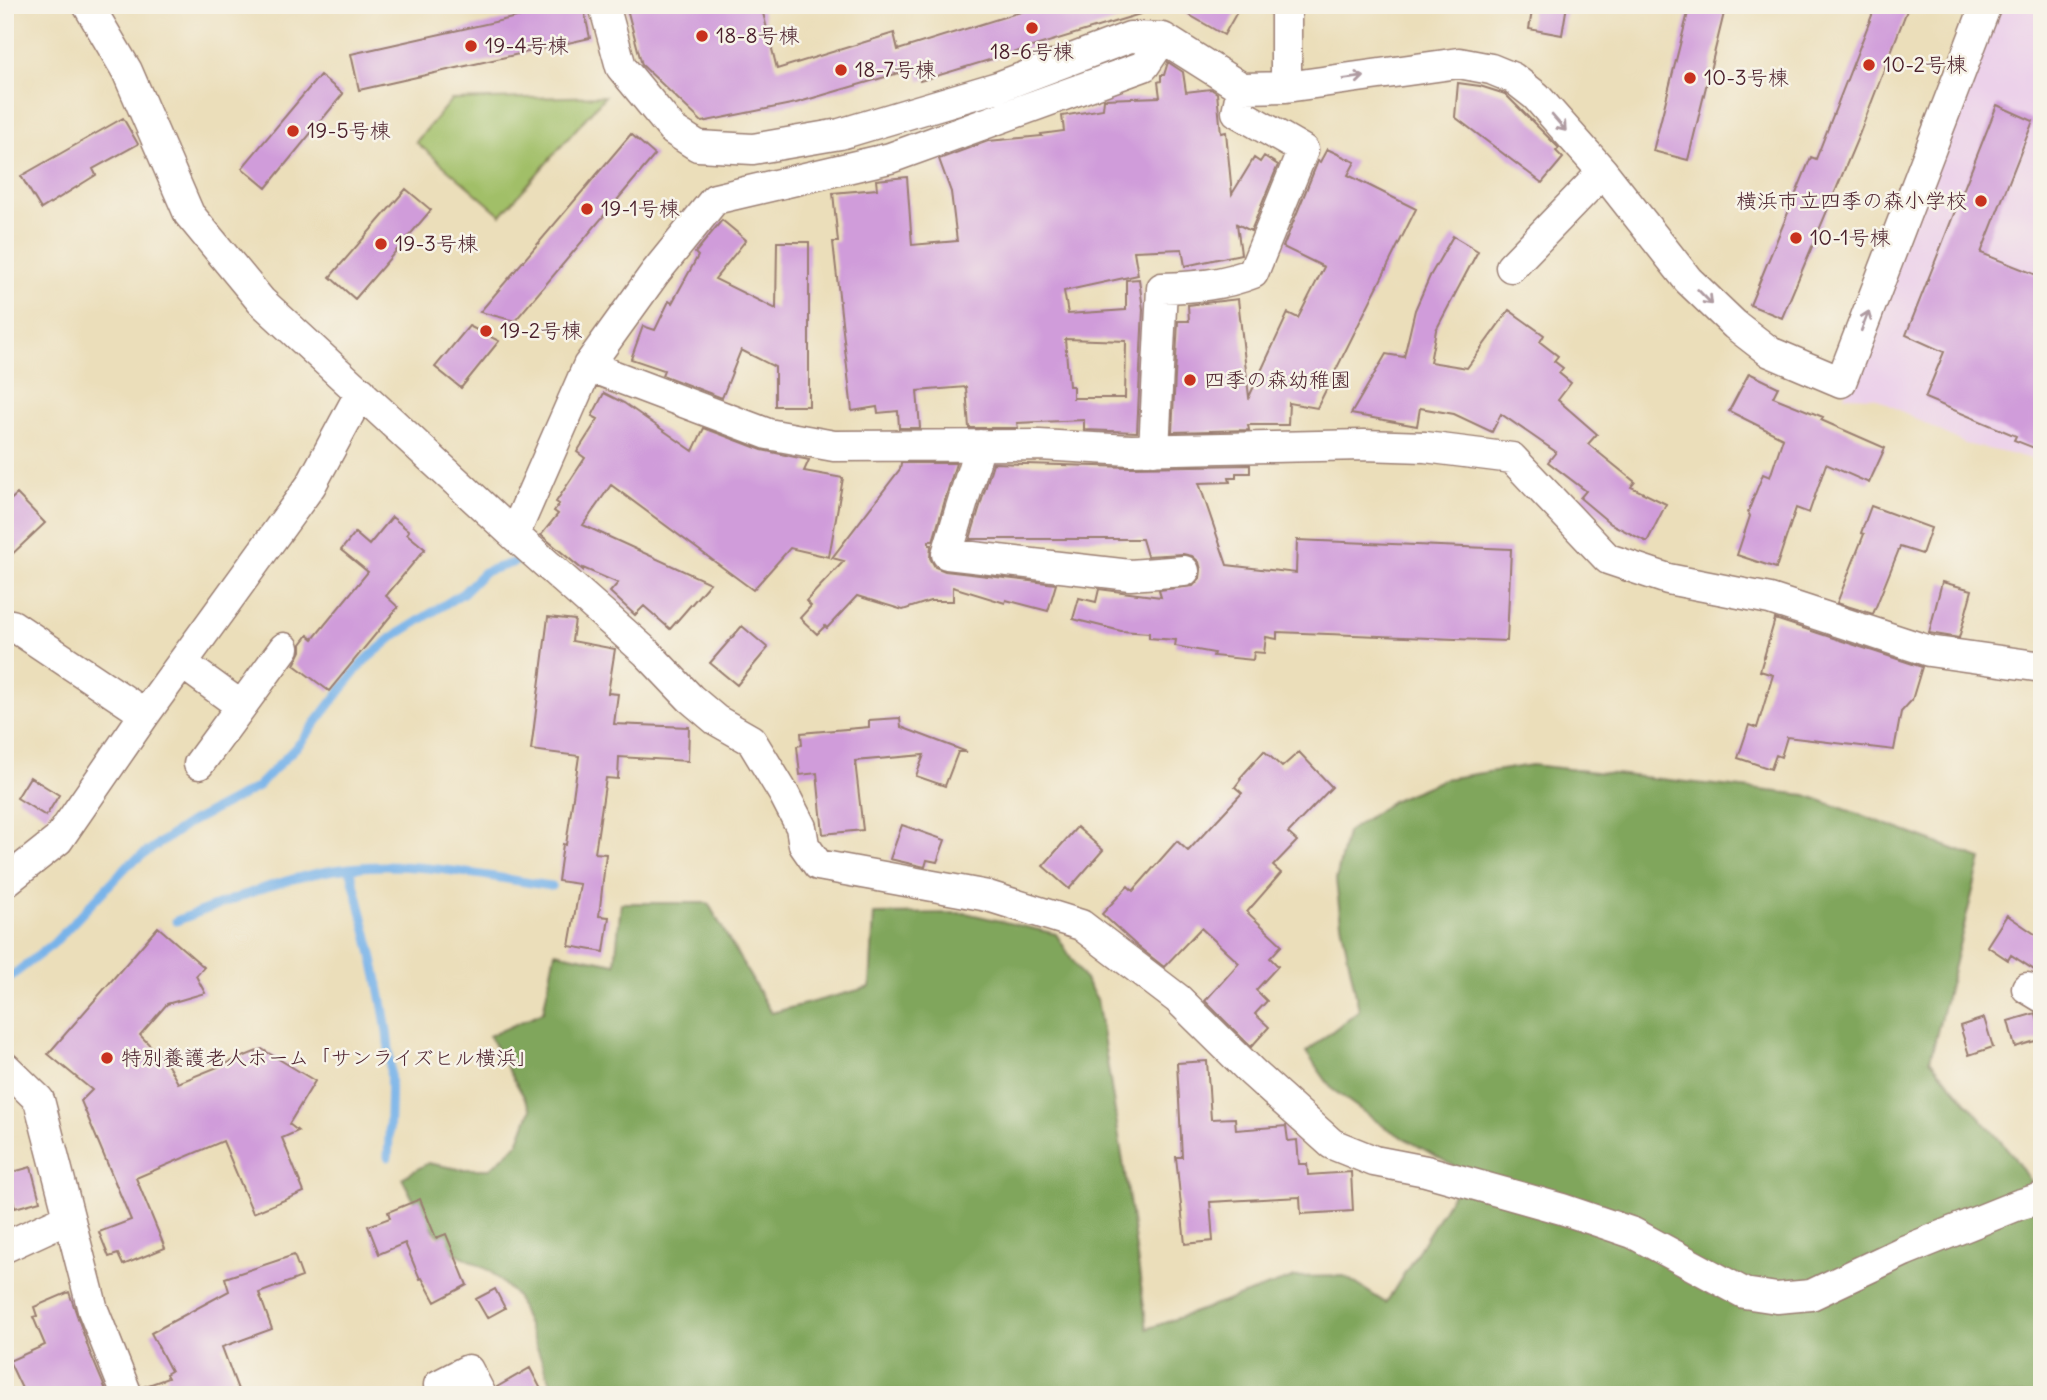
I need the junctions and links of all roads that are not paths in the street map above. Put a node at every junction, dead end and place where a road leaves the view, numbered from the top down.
1 (88, 5) edge
2 (604, 5) edge
3 (1286, 5) edge
4 (1986, 5) edge
5 (1163, 38) junction
6 (1286, 87) junction
7 (1242, 88) junction
8 (1603, 172) junction
9 (1511, 267) dead end
10 (588, 366) junction
11 (361, 393) junction
12 (979, 445) junction
13 (1154, 450) junction
14 (514, 535) junction
15 (1184, 571) dead end
16 (5, 624) edge
17 (284, 648) dead end
18 (182, 663) junction
19 (2042, 667) edge
20 (241, 706) junction
21 (145, 714) junction
22 (199, 764) dead end
23 (5, 882) edge
24 (5, 1067) edge
25 (2042, 1198) edge
26 (68, 1218) junction
27 (5, 1247) edge
28 (439, 1385) dead end
29 (127, 1395) edge
30 (481, 1395) edge

1 - 11 street
2 - 5 street
3 - 6 street
8 -> 4 street
5 - 7 street
5 - 10 street
6 - 7 street
6 -> 8 street
7 - 13 street
8 - 9 street
10 - 12 street
10 - 14 street
11 - 14 street
11 - 18 street
12 - 13 street
12 - 15 street
13 - 19 street
14 - 25 street
16 - 21 street
17 - 20 street
18 - 20 street
18 - 21 street
20 - 22 street
21 - 23 street
24 - 26 street
26 - 27 street
26 - 29 street
28 - 30 street

